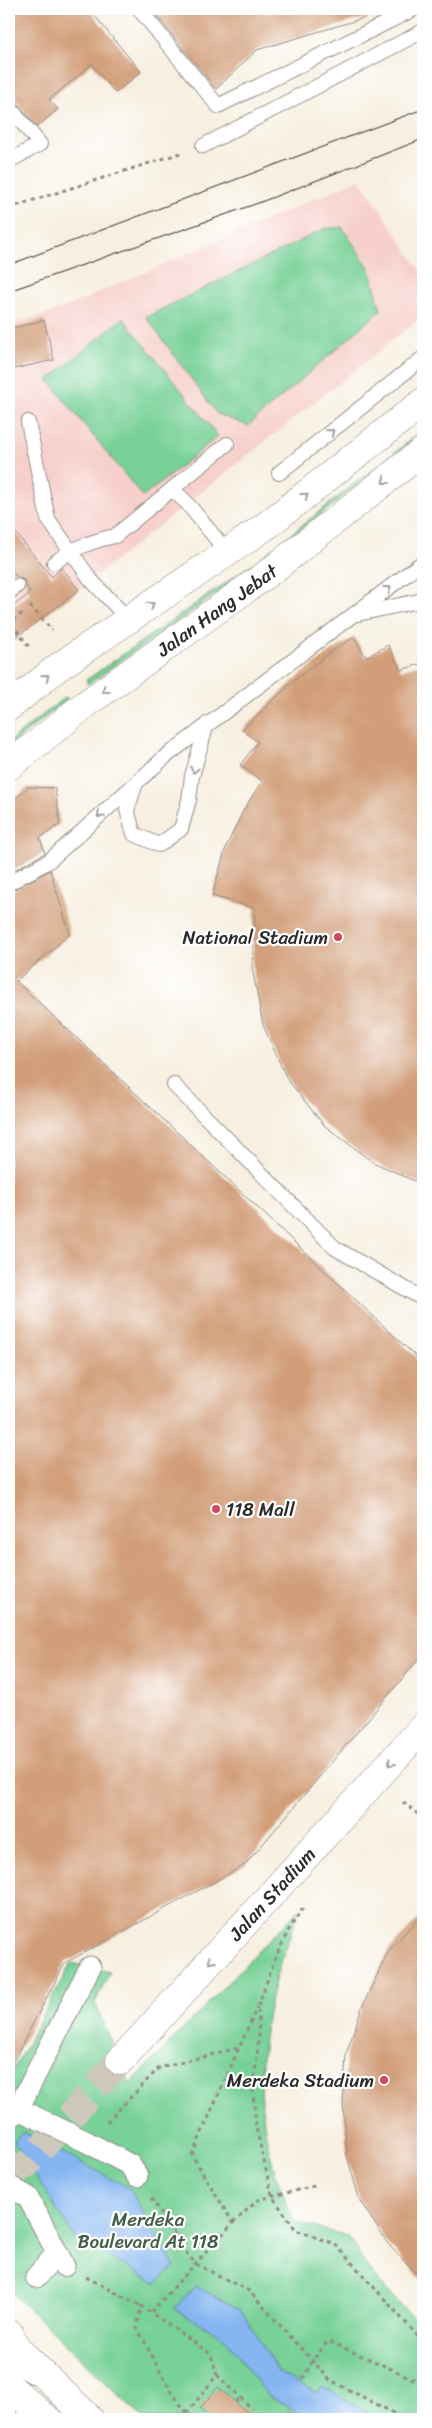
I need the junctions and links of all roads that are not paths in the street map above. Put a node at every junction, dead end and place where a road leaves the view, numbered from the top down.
1 (139, 9) edge
2 (414, 9) edge
3 (423, 31) edge
4 (9, 108) edge
5 (203, 146) road end
6 (9, 161) edge
7 (423, 358) edge
8 (423, 402) edge
9 (28, 422) dead end
10 (227, 444) dead end
11 (423, 451) edge
12 (279, 473) dead end
13 (172, 489) junction
14 (70, 550) junction
15 (227, 552) junction
16 (423, 562) edge
17 (54, 563) dead end
18 (423, 600) edge
19 (353, 615) junction
20 (129, 620) junction
21 (9, 707) edge
22 (207, 724) junction
23 (9, 766) edge
24 (136, 783) junction
25 (9, 883) edge
26 (174, 1085) dead end
27 (423, 1299) edge
28 (423, 1727) edge
29 (90, 1967) dead end
30 (120, 2061) tunnel mouth
31 (14, 2114) edge
32 (137, 2176) road end
33 (9, 2186) edge
34 (36, 2277) dead end
35 (9, 2333) edge
36 (9, 2363) edge
37 (9, 2386) edge
38 (59, 2391) junction
39 (47, 2419) edge
40 (90, 2419) edge

1 - 2 lane
3 - 5 lane
4 - 6 lane
12 -> 7 lane
15 -> 8 street
9 - 14 lane
10 - 13 lane
11 -> 23 street, Jalan Hang Jebat
13 - 14 lane
13 - 15 lane
14 - 17 lane
14 - 20 lane
20 -> 15 street
19 -> 16 lane
18 - 19 lane
19 - 22 lane
21 -> 20 street
22 - 24 lane
22 -> 24 lane
24 -> 25 lane
26 - 27 lane
28 -> 30 street, Jalan Stadium
29 - 31 street
31 - 32 street
33 - 34 street
35 - 38 street
36 - 38 lane
37 - 39 street
38 - 40 street

